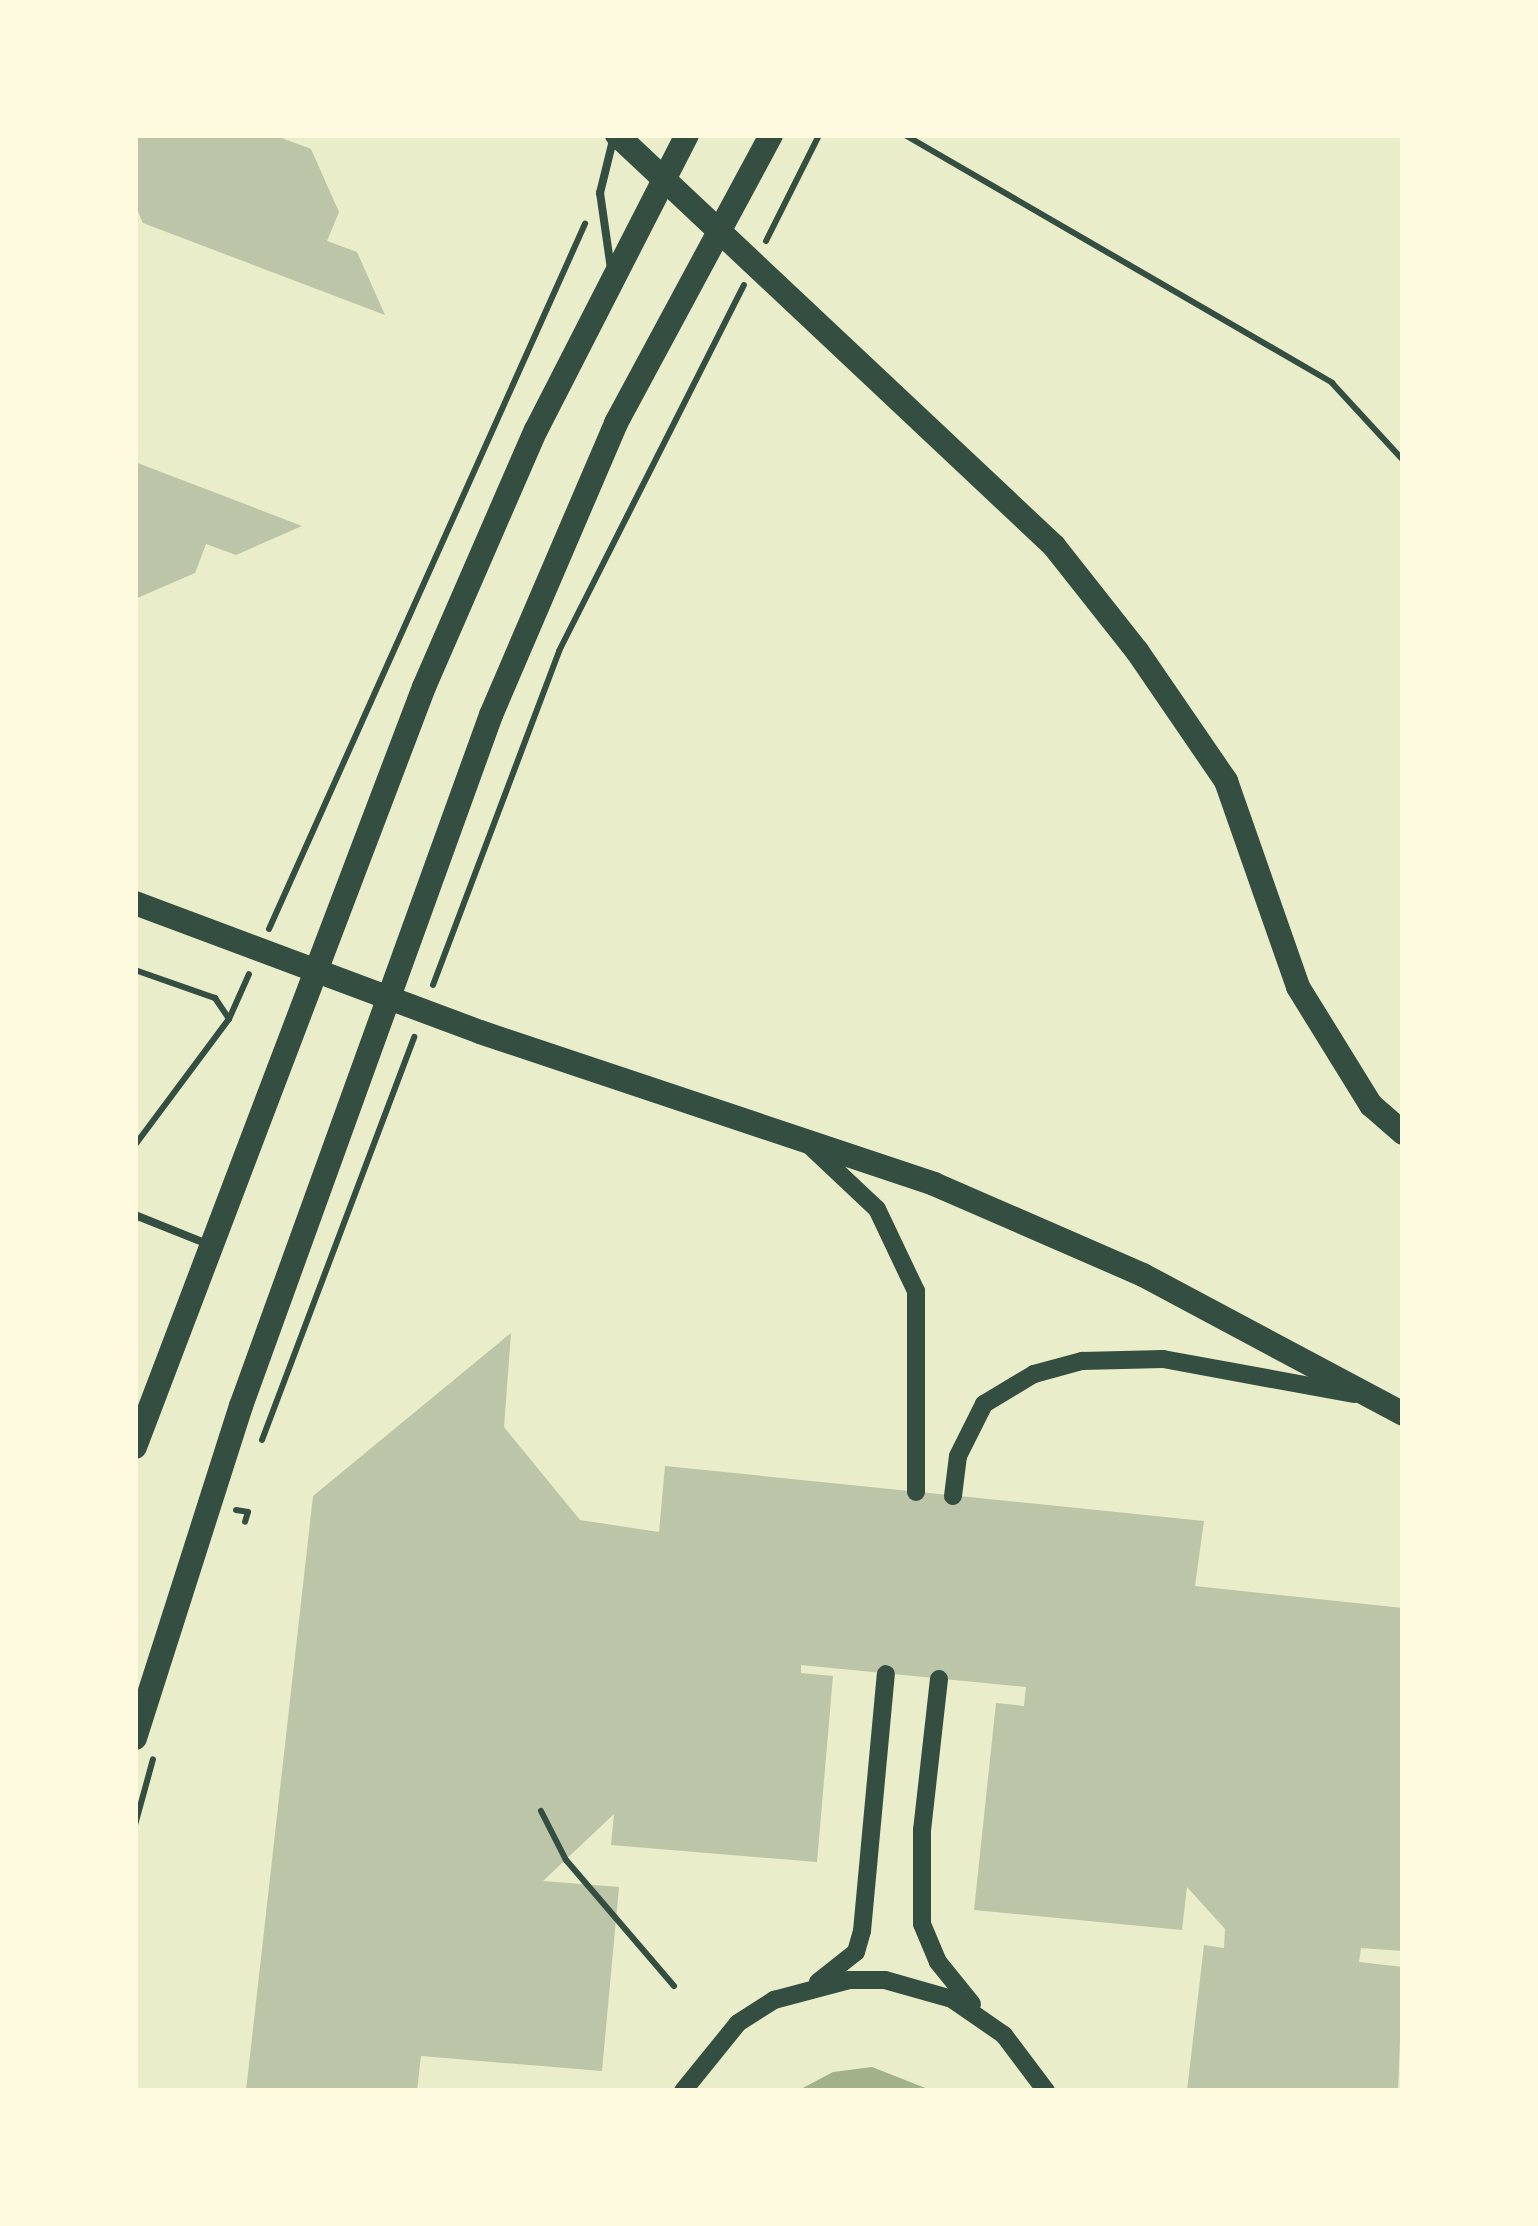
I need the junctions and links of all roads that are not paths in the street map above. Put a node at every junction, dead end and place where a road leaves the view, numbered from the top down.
1 (616, 135) edge
2 (687, 135) edge
3 (771, 135) edge
4 (612, 274) junction
5 (135, 903) edge
6 (1403, 1133) edge
7 (809, 1145) junction
8 (135, 1215) edge
9 (206, 1244) junction
10 (1367, 1396) junction
11 (1403, 1414) edge
12 (135, 1447) edge
13 (916, 1492) dead end
14 (953, 1496) dead end
15 (886, 1674) dead end
16 (939, 1678) dead end
17 (147, 1737) edge
18 (814, 1985) junction
19 (982, 2017) junction
20 (682, 2091) edge
21 (1046, 2091) edge

1 - 4 lane
1 - 6 highway
2 - 4 highway
3 - 17 highway
4 - 9 highway
5 - 7 highway
7 - 10 highway
7 - 13 street
8 - 9 lane
9 - 12 highway
10 - 11 highway
10 - 14 street
15 - 18 street
16 - 19 street
18 - 19 street
18 - 20 street
19 - 21 street

